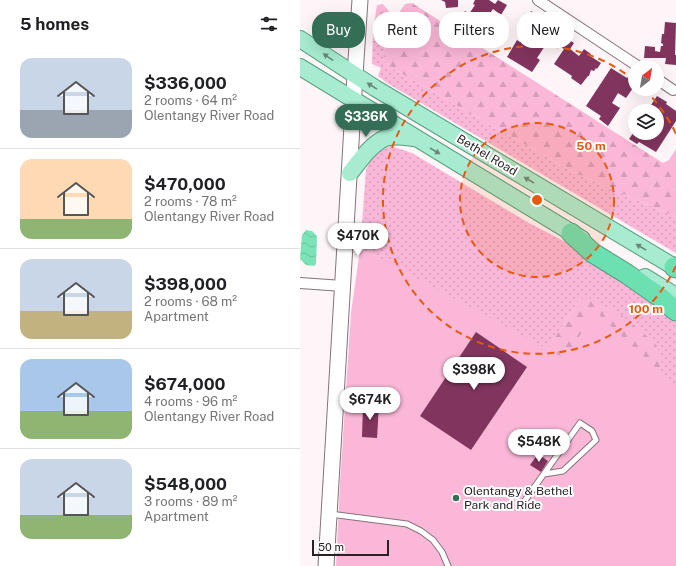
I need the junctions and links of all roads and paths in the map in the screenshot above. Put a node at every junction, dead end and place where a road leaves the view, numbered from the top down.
1 (360, 0) edge
2 (538, 0) edge
3 (300, 39) edge
4 (628, 60) edge
5 (300, 67) edge
6 (355, 75) junction
7 (664, 84) edge
8 (672, 90) dead end
9 (354, 100) junction
10 (415, 138) junction
11 (350, 173) junction
12 (571, 233) junction
13 (675, 268) edge
14 (300, 283) edge
15 (343, 286) junction
16 (676, 296) edge
17 (676, 311) edge
18 (544, 474) junction
19 (521, 506) dead end
20 (329, 514) junction
21 (326, 566) edge
22 (448, 566) edge

1 - 6 main road
2 - 4 street
6 -> 3 main road, Bethel Road
5 - 9 main road, Bethel Road
6 - 9 main road
13 -> 6 main road, Bethel Road
7 - 8 street
9 - 10 main road, Bethel Road
9 - 11 main road
10 - 11 main road
10 -> 12 main road, Bethel Road
11 - 15 main road
12 - 16 main road, Bethel Road
12 - 17 highway
14 - 15 street
15 - 20 main road
18 - 18 lane
18 - 19 lane
20 - 21 main road
20 - 22 lane

